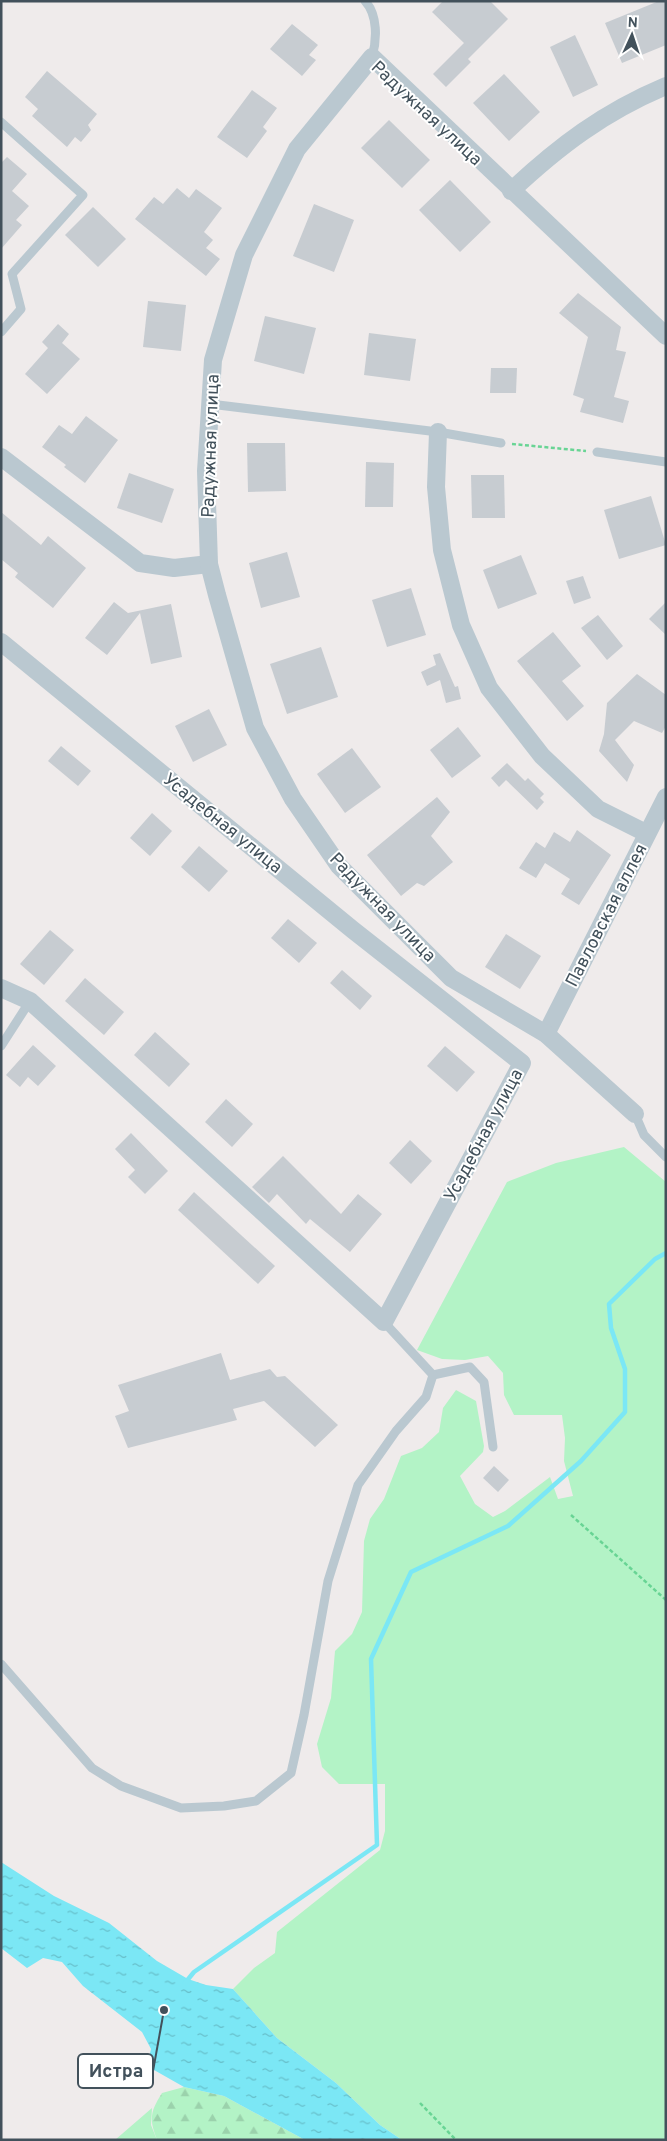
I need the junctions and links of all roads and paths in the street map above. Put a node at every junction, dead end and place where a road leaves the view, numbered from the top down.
1 (365, 1) edge
2 (372, 57) junction
3 (666, 86) edge
4 (1, 122) edge
5 (511, 191) junction
6 (1, 332) edge
7 (666, 336) edge
8 (210, 404) junction
9 (438, 432) junction
10 (501, 443) joint
11 (597, 452) joint
12 (1, 457) edge
13 (666, 462) edge
14 (209, 564) junction
15 (1, 642) edge
16 (666, 797) edge
17 (646, 834) junction
18 (1, 988) edge
19 (30, 1001) junction
20 (546, 1034) junction
21 (1, 1046) edge
22 (635, 1114) joint
23 (666, 1157) edge
24 (384, 1322) junction
25 (433, 1375) junction
26 (492, 1447) dead end
27 (571, 1515) dead end
28 (666, 1600) edge
29 (1, 1664) edge
30 (420, 2103) dead end
31 (456, 2140) edge

1 - 2 lane
2 - 5 street, Радужная улица
2 - 8 street, Радужная улица
3 - 5 street
4 - 6 lane
5 - 7 street, Радужная улица
8 - 9 lane
8 - 14 street, Радужная улица
9 - 10 lane
9 - 17 street
10 - 11 path
11 - 13 lane
12 - 14 street
14 - 20 street, Радужная улица
15 - 24 street, Усадебная улица
16 - 17 street, Павловская аллея
17 - 20 street, Павловская аллея
18 - 19 street
19 - 21 lane
19 - 24 street
20 - 22 street, Радужная улица
22 - 23 lane
24 - 25 lane
25 - 26 lane
25 - 29 lane
27 - 28 path
30 - 31 path

